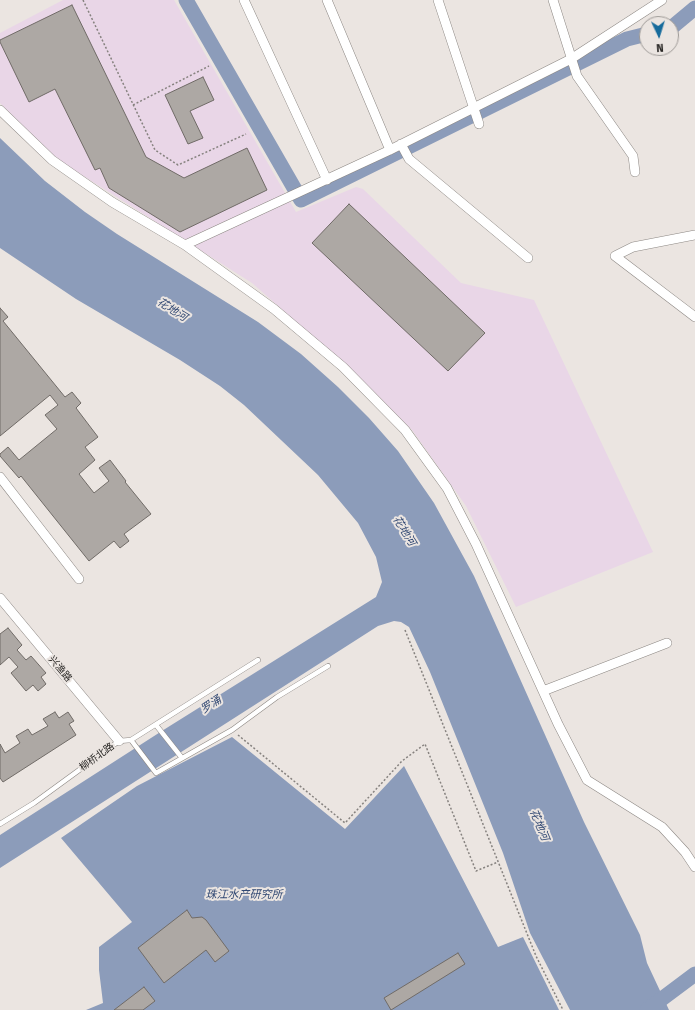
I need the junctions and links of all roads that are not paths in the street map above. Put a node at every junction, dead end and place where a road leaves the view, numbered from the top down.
1 (244, 0) edge
2 (327, 0) edge
3 (438, 0) edge
4 (553, 0) edge
5 (662, 0) edge
6 (571, 59) junction
7 (473, 108) junction
8 (0, 110) edge
9 (479, 124) dead end
10 (401, 144) junction
11 (390, 150) junction
12 (635, 172) dead end
13 (327, 180) junction
14 (695, 235) edge
15 (185, 245) junction
16 (528, 258) dead end
17 (695, 317) edge
18 (0, 477) edge
19 (79, 579) dead end
20 (0, 598) edge
21 (668, 643) dead end
22 (258, 660) dead end
23 (328, 666) dead end
24 (543, 691) junction
25 (156, 725) junction
26 (119, 740) junction
27 (131, 740) junction
28 (182, 758) junction
29 (0, 824) edge
30 (695, 867) edge

1 - 13 street
2 - 11 street
3 - 7 street
4 - 6 street
5 - 6 street
6 - 7 street
6 - 12 street
7 - 9 street
7 - 10 street
8 - 15 street
10 - 11 street
10 - 16 street
11 - 13 street
13 - 15 street
14 - 17 street
15 - 24 street
18 - 19 street
20 - 26 street, 兴渔路
21 - 24 street
22 - 25 lane
23 - 28 lane
24 - 30 street
25 - 27 lane
25 - 28 lane
26 - 27 lane, 柳桥北路
26 - 29 lane, 柳桥北路
27 - 28 lane

